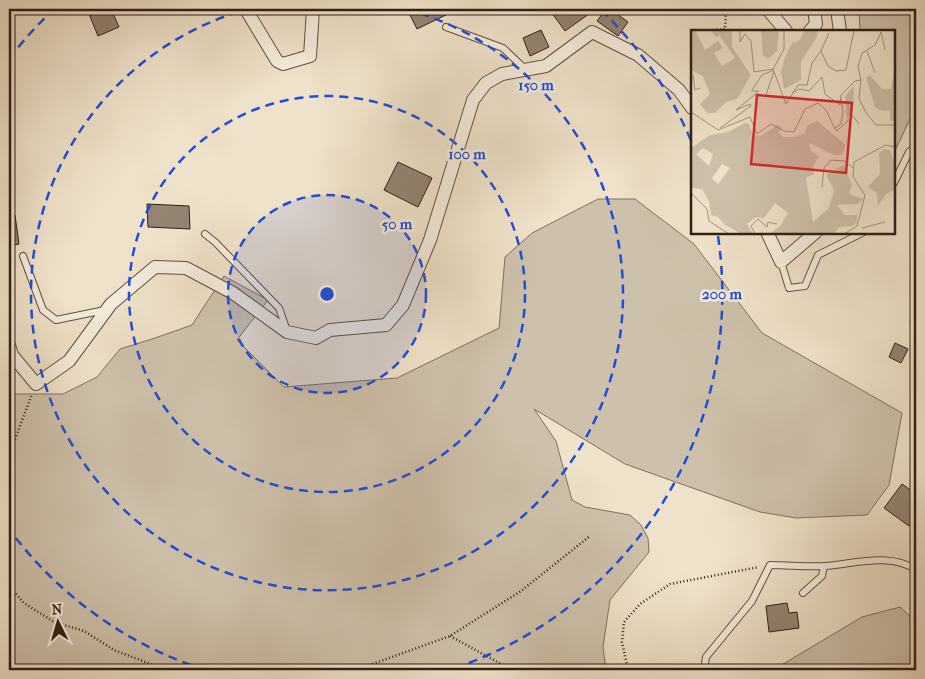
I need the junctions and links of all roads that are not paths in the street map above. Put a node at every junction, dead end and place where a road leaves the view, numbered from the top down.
1 (247, 9) edge
2 (313, 9) edge
3 (766, 9) edge
4 (814, 9) edge
5 (837, 9) edge
6 (446, 27) dead end
7 (785, 30) edge
8 (811, 30) edge
9 (840, 30) edge
10 (526, 70) junction
11 (691, 107) edge
12 (916, 147) edge
13 (895, 181) edge
14 (206, 234) dead end
15 (768, 234) edge
16 (814, 234) edge
17 (860, 234) edge
18 (23, 256) dead end
19 (781, 262) junction
20 (106, 310) junction
21 (287, 332) junction
22 (9, 345) edge
23 (824, 566) junction
24 (916, 570) edge
25 (803, 593) dead end
26 (704, 670) edge

1 - 2 street
3 - 7 street
4 - 8 street
5 - 9 street
6 - 10 lane
10 - 11 street
10 - 21 street
12 - 13 lane
14 - 21 lane
15 - 19 street
16 - 19 street
17 - 19 lane
18 - 20 lane
20 - 21 street
20 - 22 street
23 - 24 lane
23 - 25 lane
23 - 26 lane

